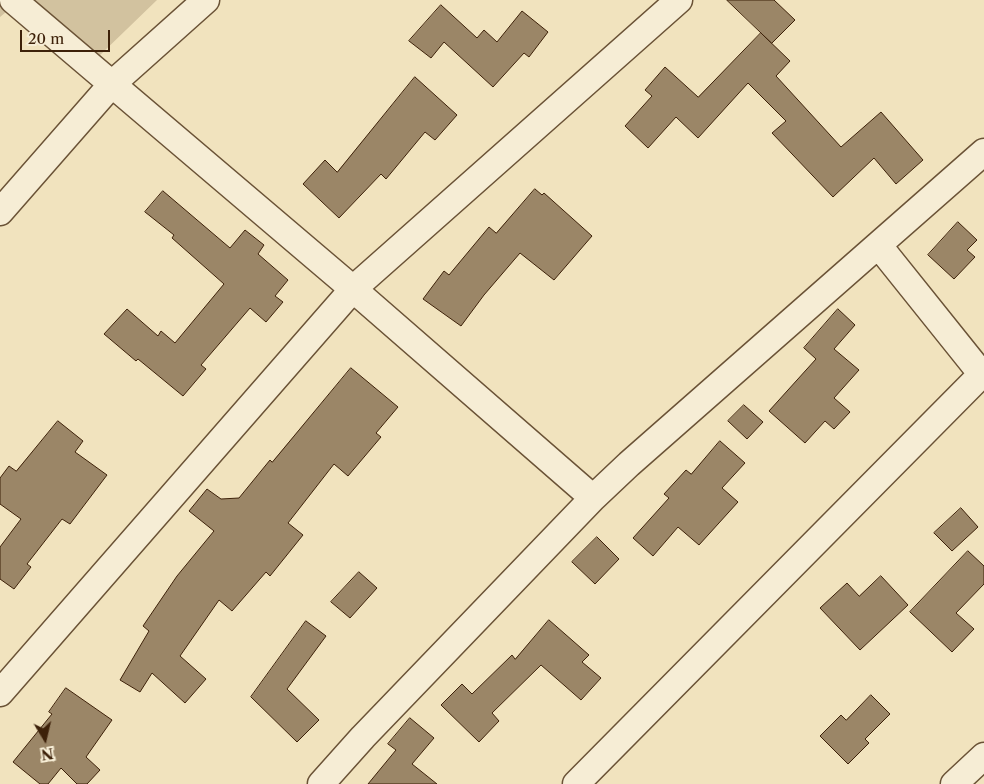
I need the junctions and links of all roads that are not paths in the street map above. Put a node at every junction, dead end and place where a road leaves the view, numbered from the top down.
1 (13, 0) edge
2 (206, 0) edge
3 (679, 0) edge
4 (112, 84) junction
5 (984, 152) edge
6 (0, 212) edge
7 (879, 246) junction
8 (353, 290) junction
9 (983, 374) edge
10 (593, 498) junction
11 (0, 693) edge
12 (984, 756) edge
13 (321, 784) edge
14 (576, 784) edge
15 (954, 784) edge

1 - 4 street
2 - 4 street
3 - 8 street
4 - 6 street
4 - 8 street
5 - 7 street
7 - 9 street
7 - 10 street
8 - 10 street
8 - 11 street
9 - 14 street
10 - 13 street
12 - 15 street

